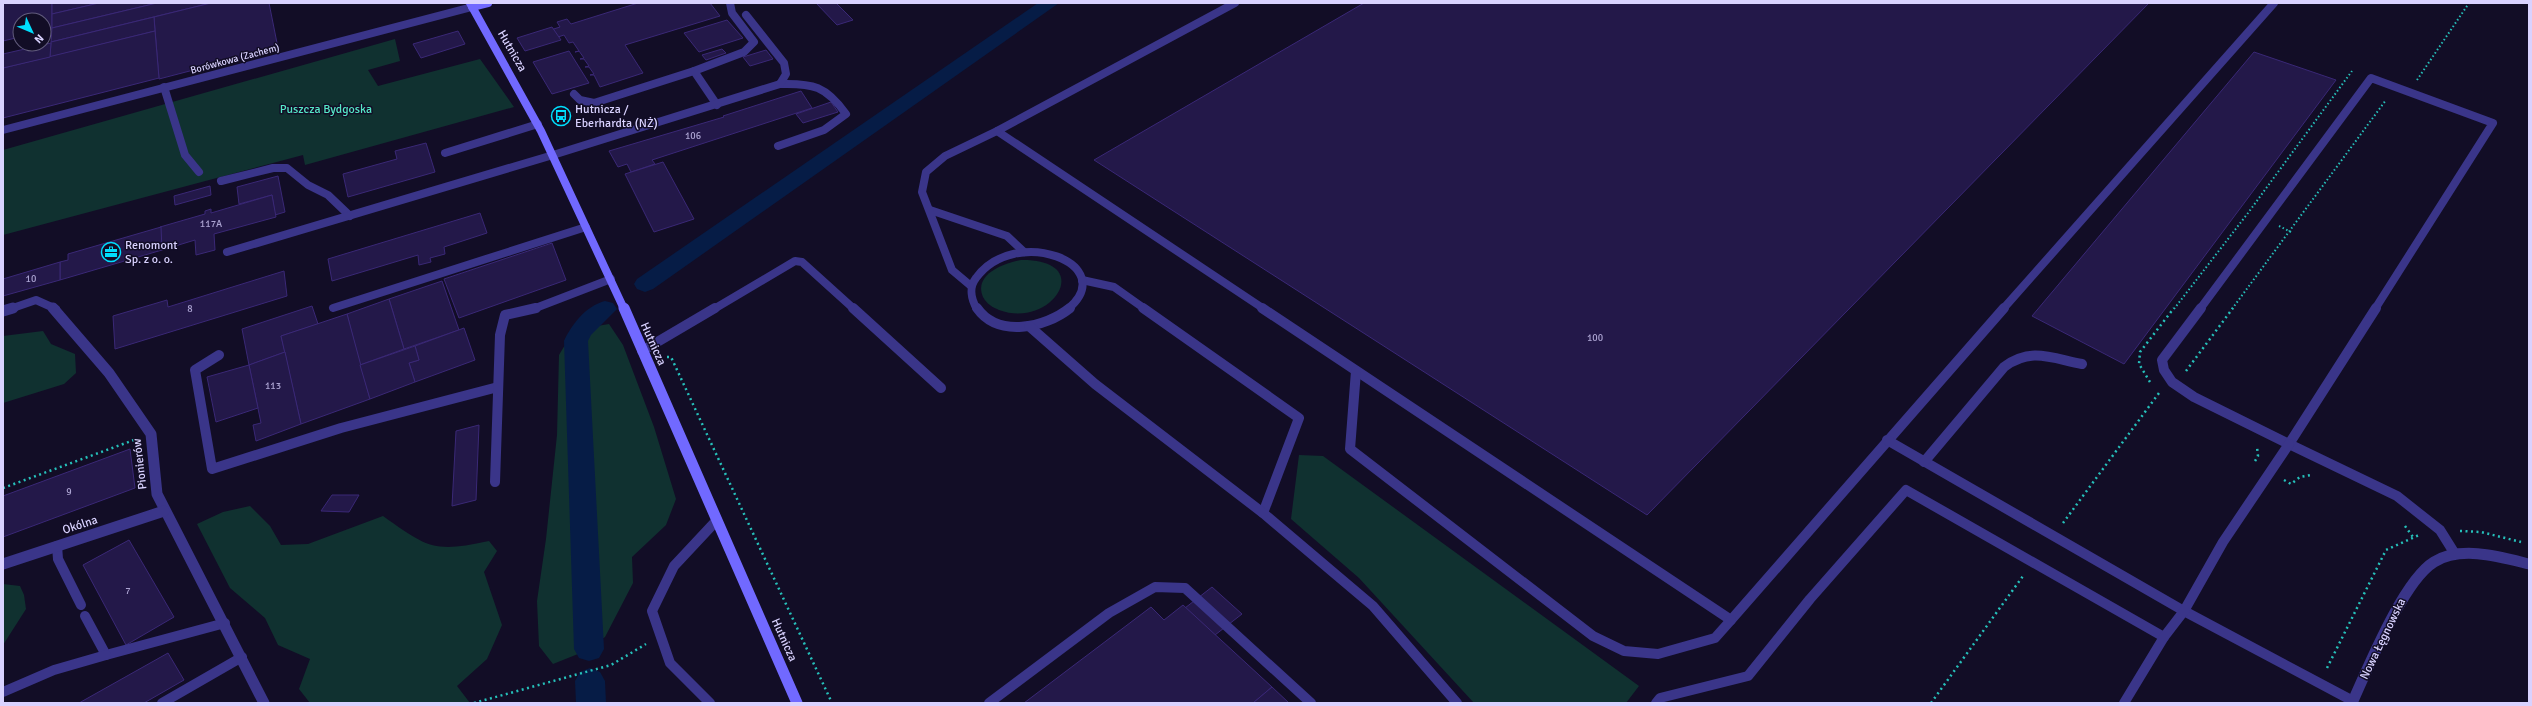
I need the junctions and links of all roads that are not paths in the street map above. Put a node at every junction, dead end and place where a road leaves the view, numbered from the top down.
1 (488, 3) edge
2 (730, 3) edge
3 (1235, 3) edge
4 (2274, 3) edge
5 (471, 5) edge
6 (746, 15) dead end
7 (694, 71) junction
8 (780, 84) junction
9 (164, 87) junction
10 (574, 94) dead end
11 (717, 105) junction
12 (538, 124) junction
13 (3, 130) edge
14 (997, 131) junction
15 (778, 146) dead end
16 (445, 153) dead end
17 (553, 155) junction
18 (199, 172) dead end
19 (221, 181) dead end
20 (930, 210) junction
21 (350, 216) junction
22 (586, 227) junction
23 (227, 252) dead end
24 (1024, 252) junction
25 (611, 279) junction
26 (1082, 280) junction
27 (971, 286) junction
28 (333, 308) dead end
29 (3, 311) edge
30 (1029, 326) junction
31 (644, 354) junction
32 (219, 355) dead end
33 (2082, 364) dead end
34 (1356, 371) junction
35 (498, 387) junction
36 (941, 388) dead end
37 (1887, 440) junction
38 (2289, 445) junction
39 (1924, 462) junction
40 (495, 482) dead end
41 (164, 511) junction
42 (1263, 512) junction
43 (717, 520) junction
44 (57, 546) junction
45 (2456, 554) junction
46 (3, 564) edge
47 (2529, 564) edge
48 (81, 605) dead end
49 (2184, 611) junction
50 (85, 616) dead end
51 (1731, 620) junction
52 (225, 623) junction
53 (2164, 638) junction
54 (106, 655) junction
55 (242, 657) junction
56 (3, 692) edge
57 (2352, 702) edge
58 (162, 703) edge
59 (264, 703) edge
60 (710, 703) edge
61 (797, 703) edge
62 (989, 703) edge
63 (1311, 703) edge
64 (1457, 703) edge
65 (1656, 703) edge
66 (2124, 703) edge

1 - 5 street
2 - 7 lane
3 - 14 lane
4 - 37 lane
5 - 9 lane, Borówkowa (Zachem)
5 - 12 street, Hutnicza
6 - 8 lane
7 - 10 lane
7 - 11 lane
8 - 11 lane
8 - 15 lane
9 - 13 lane, Borówkowa (Zachem)
9 - 18 lane
11 - 17 lane
12 - 16 lane
12 - 17 street, Hutnicza
14 - 20 lane
14 - 34 lane
17 - 21 lane
17 - 22 street, Hutnicza
19 - 21 lane
20 - 24 lane
20 - 27 lane
21 - 23 lane
22 - 25 street, Hutnicza
22 - 28 lane
24 - 26 lane
24 - 27 lane
25 - 31 street, Hutnicza
25 - 35 lane
26 - 30 lane
26 - 42 lane
27 - 30 lane
29 - 41 street, Pionierów
30 - 42 lane
31 - 36 lane
31 - 43 street, Hutnicza
32 - 35 lane
33 - 39 lane
34 - 51 lane
34 - 51 lane
35 - 40 lane
37 - 39 lane
37 - 51 lane
38 - 38 lane
38 - 45 lane
38 - 49 lane
39 - 49 lane
41 - 44 street, Okólna
41 - 52 street, Pionierów
42 - 64 lane
43 - 60 lane
43 - 61 street, Hutnicza
44 - 46 street, Okólna
44 - 48 lane
45 - 47 street, Nowa Łęgnowska
45 - 57 street, Nowa Łęgnowska
49 - 53 lane
49 - 57 lane
50 - 54 lane
52 - 54 lane
52 - 55 street, Pionierów
53 - 65 lane
53 - 66 lane
54 - 56 lane
55 - 58 lane
55 - 59 street, Pionierów
62 - 63 lane

